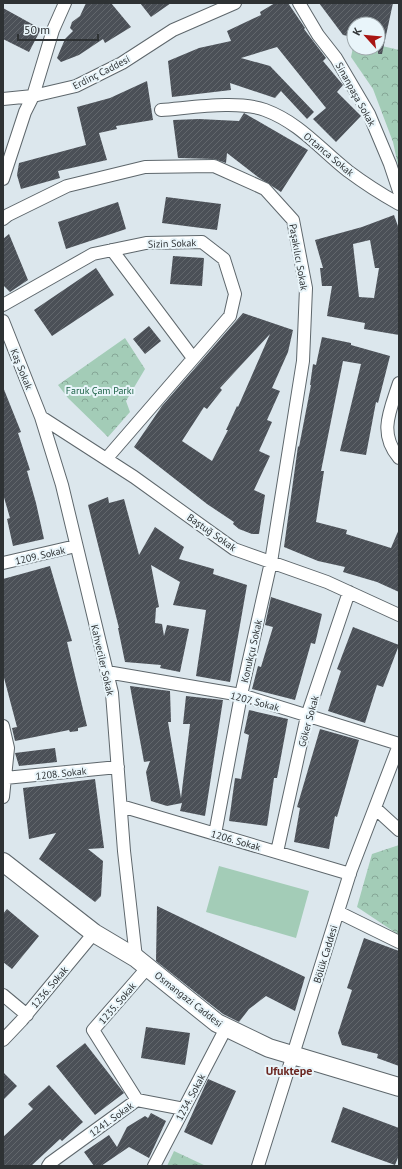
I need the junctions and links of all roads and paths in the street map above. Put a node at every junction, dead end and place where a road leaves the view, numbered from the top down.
1 (65, 3) edge
2 (235, 3) edge
3 (300, 3) edge
4 (33, 96) junction
5 (3, 99) edge
6 (161, 110) dead end
7 (3, 178) edge
8 (399, 191) edge
9 (399, 204) edge
10 (3, 219) edge
11 (112, 250) junction
12 (3, 305) edge
13 (3, 320) edge
14 (193, 358) junction
15 (399, 383) edge
16 (42, 417) junction
17 (107, 458) junction
18 (399, 458) edge
19 (76, 546) junction
20 (271, 562) junction
21 (3, 563) edge
22 (349, 592) junction
23 (399, 615) edge
24 (107, 672) junction
25 (240, 695) junction
26 (307, 716) junction
27 (3, 726) edge
28 (399, 744) edge
29 (118, 767) junction
30 (5, 778) junction
31 (3, 797) edge
32 (121, 806) junction
33 (375, 808) junction
34 (399, 830) edge
35 (214, 834) junction
36 (277, 852) junction
37 (3, 862) edge
38 (350, 874) junction
39 (338, 912) junction
40 (94, 934) junction
41 (399, 942) edge
42 (142, 962) junction
43 (3, 995) edge
44 (27, 1014) junction
45 (226, 1028) junction
46 (3, 1040) edge
47 (294, 1055) junction
48 (399, 1087) edge
49 (137, 1100) junction
50 (184, 1109) junction
51 (48, 1166) edge
52 (154, 1166) edge
53 (258, 1166) edge

1 - 4 street
2 - 4 street, Erdinç Caddesi
3 - 8 street, Sinanpaşa Sokak
4 - 5 street, Erdinç Caddesi
4 - 7 street
6 - 9 street, Ortanca Sokak
10 - 20 street, Paşakılıcı Sokak
11 - 12 street, Sizin Sokak
11 - 14 street
11 - 14 street, Sizin Sokak
13 - 16 street, Kaş Sokak
14 - 17 street, Sizin Sokak
15 - 18 street
16 - 17 street, Baştuğ Sokak
16 - 19 street, Kahveciler Sokak
17 - 20 street, Baştuğ Sokak
19 - 21 street, 1209. Sokak
19 - 24 street, Kahveciler Sokak
20 - 22 street, Baştuğ Sokak
20 - 25 street, Konukçu Sokak
22 - 23 street, Baştuğ Sokak
22 - 26 street, Göker Sokak
24 - 25 street, 1207. Sokak
24 - 29 street, Kahveciler Sokak
25 - 26 street, 1207. Sokak
25 - 35 street, Konukçu Sokak
26 - 28 street, 1207. Sokak
26 - 36 street, Göker Sokak
27 - 30 street
28 - 33 street, Bölük Caddesi
29 - 30 street, 1208. Sokak
29 - 32 street, Kahveciler Sokak
30 - 31 street
32 - 35 street, 1206. Sokak
32 - 42 street, Kahveciler Sokak
33 - 34 street
33 - 38 street, Bölük Caddesi
35 - 36 street, 1206. Sokak
36 - 38 street, 1206. Sokak
37 - 40 main road, Osmangazi Caddesi
38 - 39 street, Bölük Caddesi
39 - 41 street
39 - 47 street, Bölük Caddesi
40 - 42 main road, Osmangazi Caddesi
40 - 44 street, 1236. Sokak
42 - 45 main road, Osmangazi Caddesi
42 - 49 street, 1235. Sokak
43 - 44 street
44 - 46 street, 1236. Sokak
45 - 47 main road, Osmangazi Caddesi
45 - 50 street, 1234. Sokak
47 - 48 main road, Osmangazi Caddesi
47 - 53 street, Bölük Caddesi
49 - 50 street, 1241. Sokak
49 - 51 street, 1241. Sokak
50 - 52 street, 1234. Sokak

